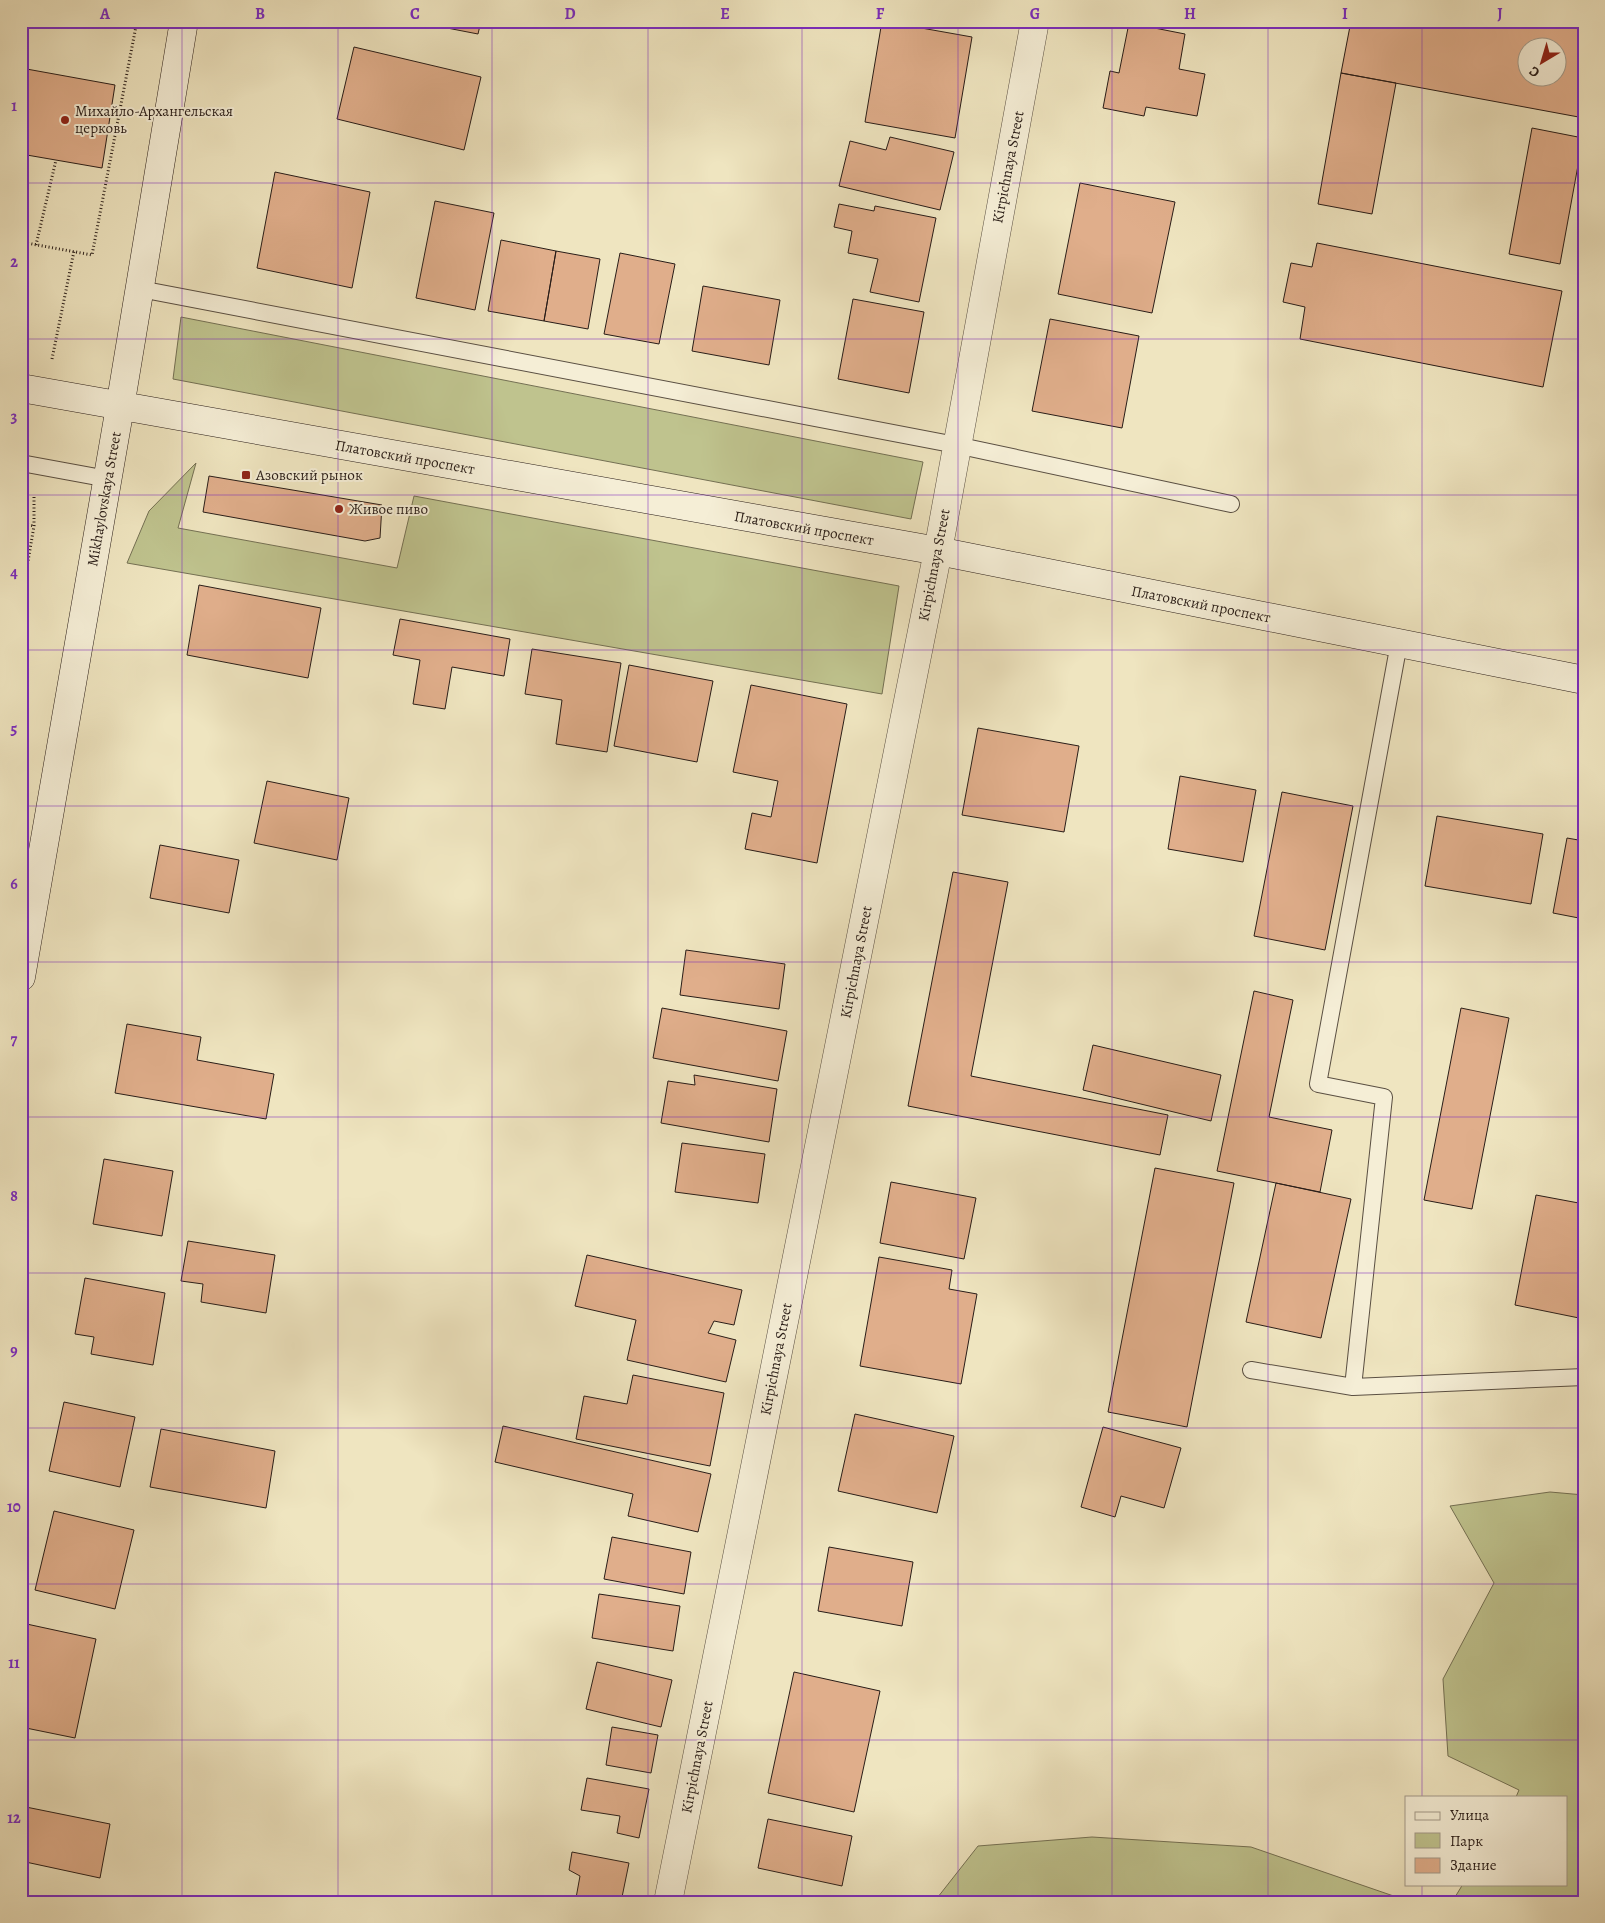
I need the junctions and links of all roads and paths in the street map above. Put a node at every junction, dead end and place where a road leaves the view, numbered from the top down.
1 (137, 21) edge
2 (184, 21) edge
3 (1035, 21) edge
4 (56, 160) dead end
5 (21, 242) edge
6 (36, 245) junction
7 (140, 289) junction
8 (21, 378) edge
9 (21, 388) edge
10 (120, 407) junction
11 (956, 445) junction
12 (21, 463) edge
13 (108, 479) junction
14 (1232, 504) dead end
15 (21, 523) edge
16 (34, 526) dead end
17 (938, 551) junction
18 (1399, 643) junction
19 (1584, 680) edge
20 (21, 977) edge
21 (1251, 1370) dead end
22 (1584, 1376) edge
23 (1353, 1387) junction
24 (668, 1902) edge

1 - 6 path
2 - 7 street, Mikhaylovskaya Street
3 - 11 street, Kirpichnaya Street
4 - 6 path
5 - 6 path
7 - 10 street, Mikhaylovskaya Street
7 - 11 lane
8 - 10 street
9 - 10 street, Платовский проспект
10 - 13 street, Mikhaylovskaya Street
10 - 17 street, Платовский проспект
11 - 14 lane
11 - 17 street, Kirpichnaya Street
12 - 13 lane
13 - 20 street, Mikhaylovskaya Street
15 - 16 path
17 - 18 street, Платовский проспект
17 - 24 street, Kirpichnaya Street
18 - 19 street, Платовский проспект
18 - 23 lane
21 - 23 lane
22 - 23 lane

